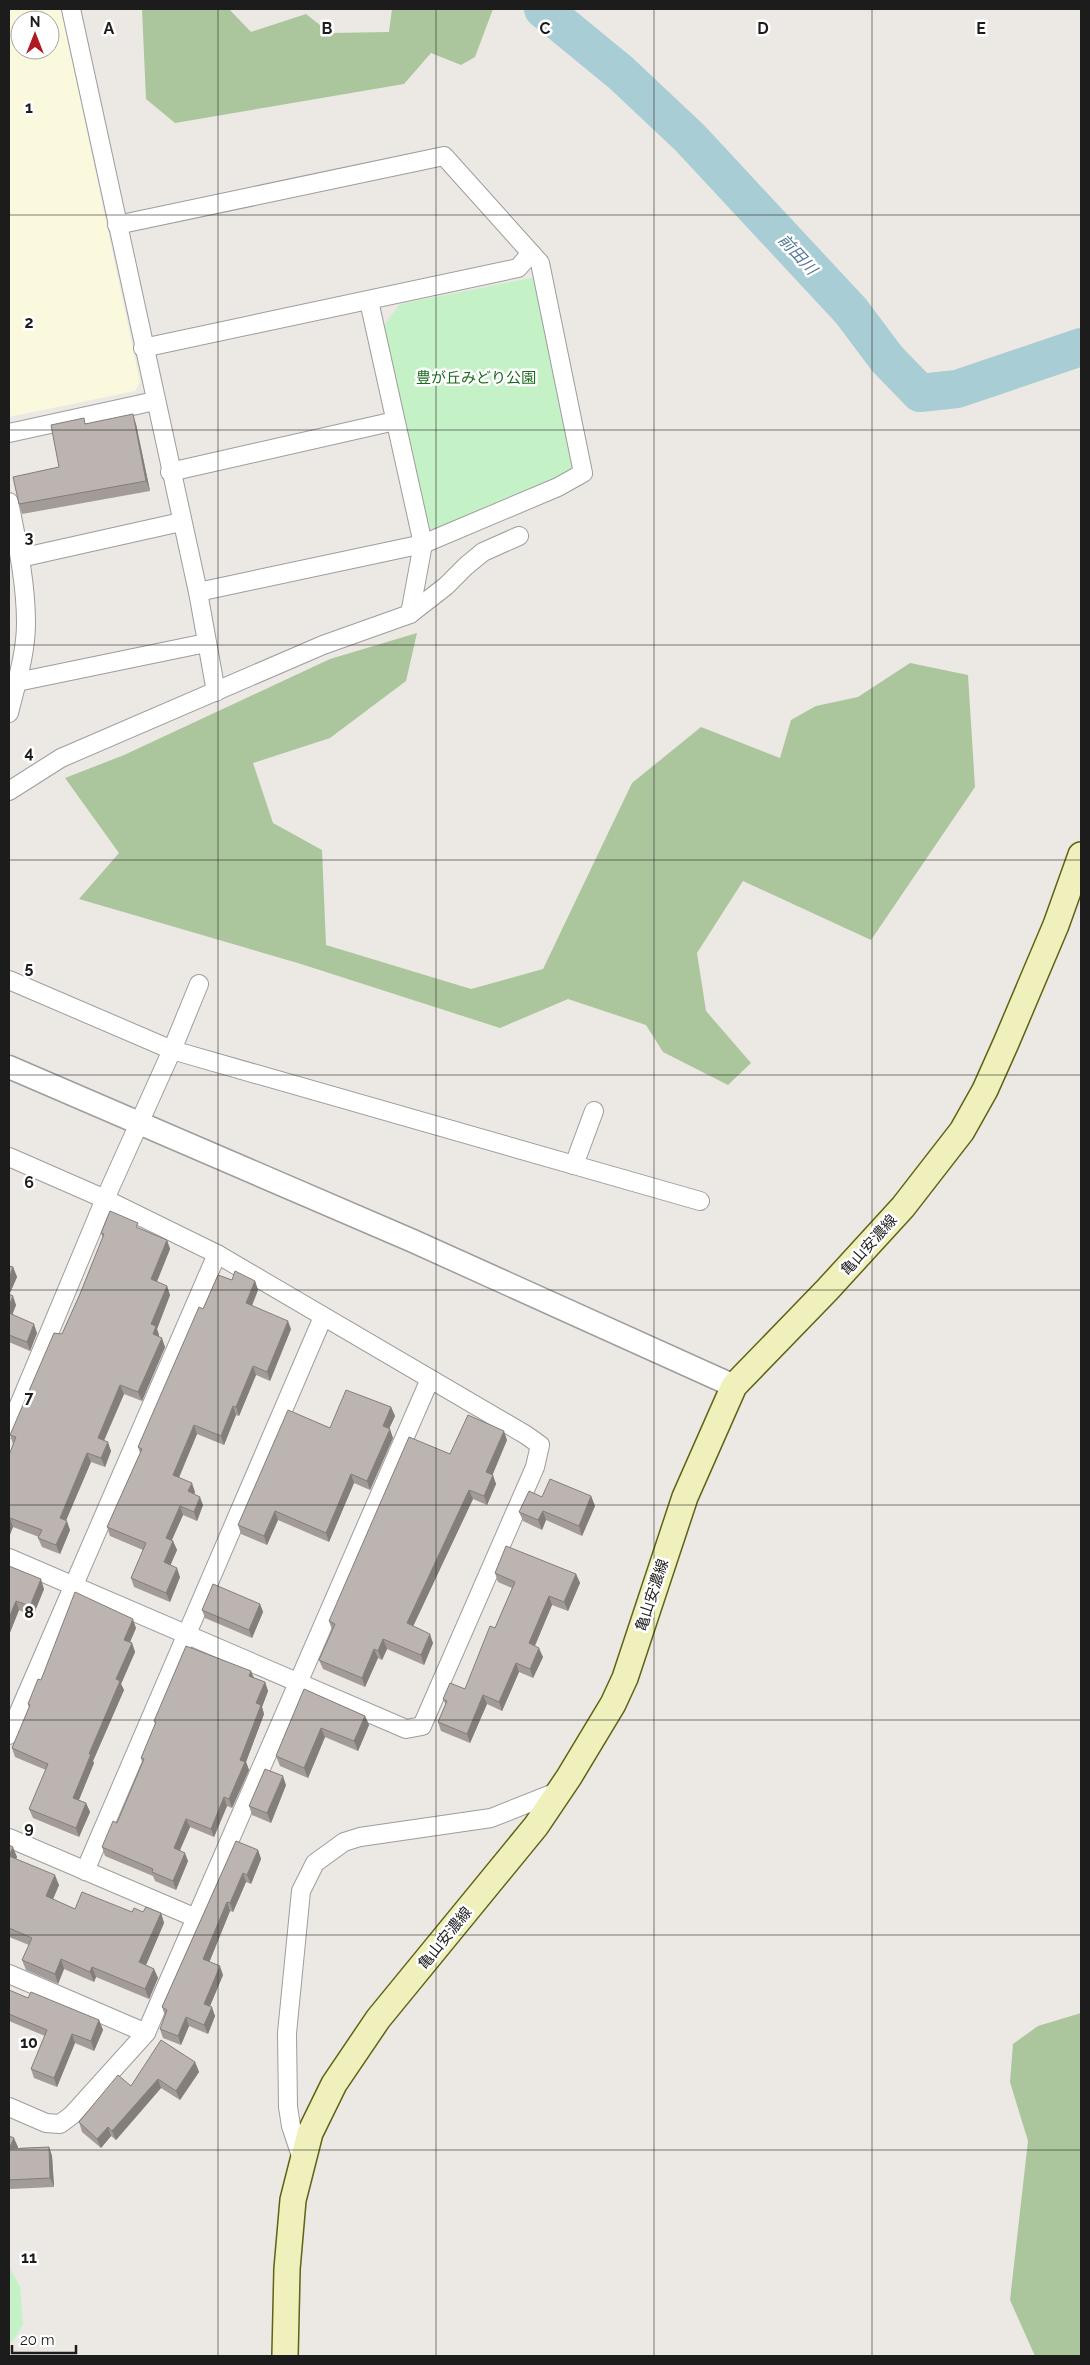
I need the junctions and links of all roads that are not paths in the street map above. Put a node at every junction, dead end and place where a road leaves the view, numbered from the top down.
1 (71, 9) edge
2 (117, 225) junction
3 (530, 253) junction
4 (369, 301) junction
5 (143, 348) junction
6 (155, 401) junction
7 (395, 422) junction
8 (9, 433) edge
9 (170, 472) junction
10 (9, 502) edge
11 (181, 522) junction
12 (519, 536) dead end
13 (423, 544) junction
14 (20, 558) junction
15 (198, 592) junction
16 (410, 614) junction
17 (206, 643) junction
18 (17, 682) junction
19 (216, 692) junction
20 (9, 713) edge
21 (9, 791) edge
22 (1081, 855) edge
23 (9, 980) edge
24 (198, 984) dead end
25 (172, 1050) junction
26 (9, 1067) edge
27 (594, 1111) dead end
28 (139, 1123) junction
29 (9, 1157) edge
30 (574, 1165) junction
31 (105, 1199) junction
32 (700, 1201) dead end
33 (217, 1254) junction
34 (323, 1317) junction
35 (430, 1379) junction
36 (734, 1386) junction
37 (9, 1429) edge
38 (9, 1558) edge
39 (73, 1585) junction
40 (187, 1634) junction
41 (298, 1683) junction
42 (9, 1735) edge
43 (559, 1791) junction
44 (9, 1838) edge
45 (85, 1871) junction
46 (196, 1918) junction
47 (9, 1974) edge
48 (146, 2033) junction
49 (9, 2107) edge
50 (303, 2162) junction
51 (285, 2356) edge

1 - 2 street
2 - 3 street
2 - 5 street
3 - 4 street
3 - 13 street
4 - 5 street
4 - 7 street
5 - 6 street
6 - 8 street
6 - 9 street
7 - 9 street
7 - 13 street
9 - 11 street
10 - 14 street
11 - 14 street
11 - 15 street
12 - 16 street
13 - 15 street
13 - 16 street
14 - 18 street
15 - 17 street
16 - 19 street
17 - 18 street
17 - 19 street
18 - 20 street
19 - 21 street
22 - 36 main road, 亀山安濃線
23 - 25 street
24 - 25 street
25 - 28 street
25 - 30 street
26 - 28 street
27 - 30 street
28 - 31 street
28 - 36 street
29 - 31 street
30 - 32 street
31 - 33 street
31 - 37 street
33 - 34 street
33 - 39 street
34 - 35 street
34 - 40 street
35 - 41 street
35 - 41 street
36 - 43 main road, 亀山安濃線
38 - 39 street
39 - 40 street
39 - 42 street
40 - 41 street
40 - 45 street
41 - 46 street
43 - 50 main road, 亀山安濃線
43 - 50 street
44 - 45 street
45 - 46 street
46 - 48 street
47 - 48 street
48 - 49 street
50 - 51 main road, 亀山安濃線

